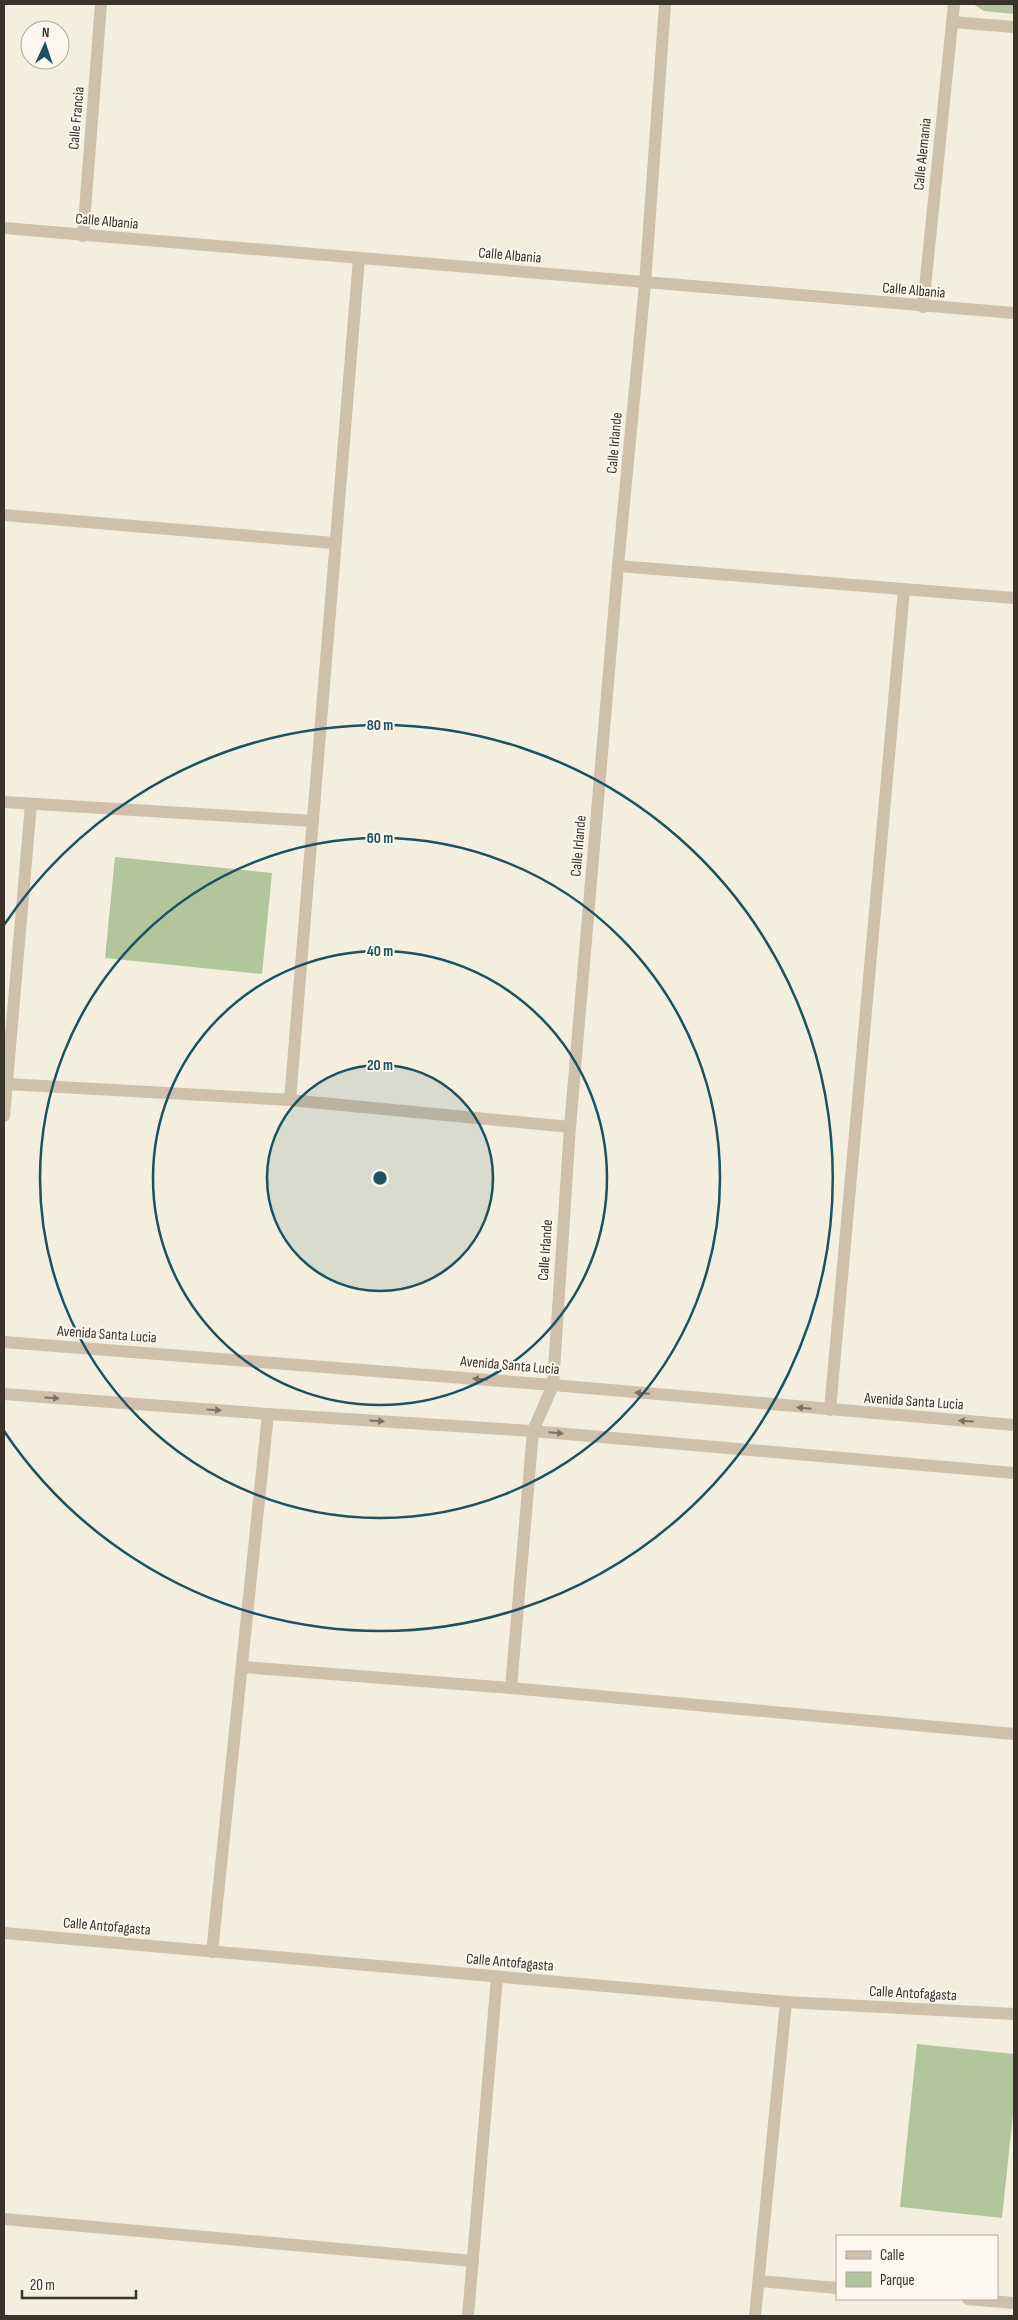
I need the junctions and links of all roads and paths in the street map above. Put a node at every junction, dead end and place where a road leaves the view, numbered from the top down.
1 (101, 4) edge
2 (665, 4) edge
3 (954, 4) edge
4 (952, 22) junction
5 (1014, 27) edge
6 (4, 228) edge
7 (83, 236) junction
8 (359, 258) junction
9 (645, 284) junction
10 (923, 307) junction
11 (1014, 314) edge
12 (4, 515) edge
13 (334, 543) junction
14 (618, 566) junction
15 (904, 590) junction
16 (1014, 598) edge
17 (4, 802) edge
18 (31, 804) junction
19 (312, 821) junction
20 (7, 1084) junction
21 (290, 1100) junction
22 (4, 1116) edge
23 (570, 1127) junction
24 (4, 1342) edge
25 (552, 1384) junction
26 (4, 1394) edge
27 (830, 1410) junction
28 (268, 1414) junction
29 (1014, 1425) edge
30 (533, 1431) junction
31 (1014, 1473) edge
32 (243, 1667) junction
33 (511, 1688) junction
34 (1014, 1734) edge
35 (4, 1933) edge
36 (212, 1952) junction
37 (497, 1977) junction
38 (786, 2002) junction
39 (1014, 2014) edge
40 (4, 2219) edge
41 (473, 2261) junction
42 (759, 2281) junction
43 (836, 2288) edge
44 (980, 2300) edge
45 (1014, 2303) edge
46 (468, 2316) edge
47 (755, 2316) edge

1 - 7 street, Calle Francia
2 - 9 street, Calle Irlande
3 - 4 street, Calle Alemania
4 - 5 street
4 - 10 street, Calle Alemania
6 - 7 street, Calle Albania
7 - 8 street, Calle Albania
8 - 9 street, Calle Albania
8 - 13 street
9 - 10 street, Calle Albania
9 - 14 street, Calle Irlande
10 - 11 street, Calle Albania
12 - 13 street
13 - 19 street
14 - 15 street
14 - 23 street, Calle Irlande
15 - 16 street
15 - 27 street
17 - 18 street
18 - 19 street
18 - 20 street
19 - 21 street
20 - 21 street
20 - 22 street
21 - 23 street
23 - 25 street, Calle Irlande
25 -> 24 street, Avenida Santa Lucia
27 -> 25 street, Avenida Santa Lucia
25 - 30 street, Calle Irlande
26 -> 28 street
29 -> 27 street, Avenida Santa Lucia
28 -> 30 street
28 - 32 street
30 -> 31 street
30 - 33 street, Calle Irlande
32 - 33 street
32 - 36 street
33 - 34 street
35 - 36 street, Calle Antofagasta
36 - 37 street, Calle Antofagasta
37 - 38 street, Calle Antofagasta
37 - 41 street
38 - 39 street, Calle Antofagasta
38 - 42 street
40 - 41 street
41 - 46 street
42 - 43 street
42 - 47 street
44 - 45 street

